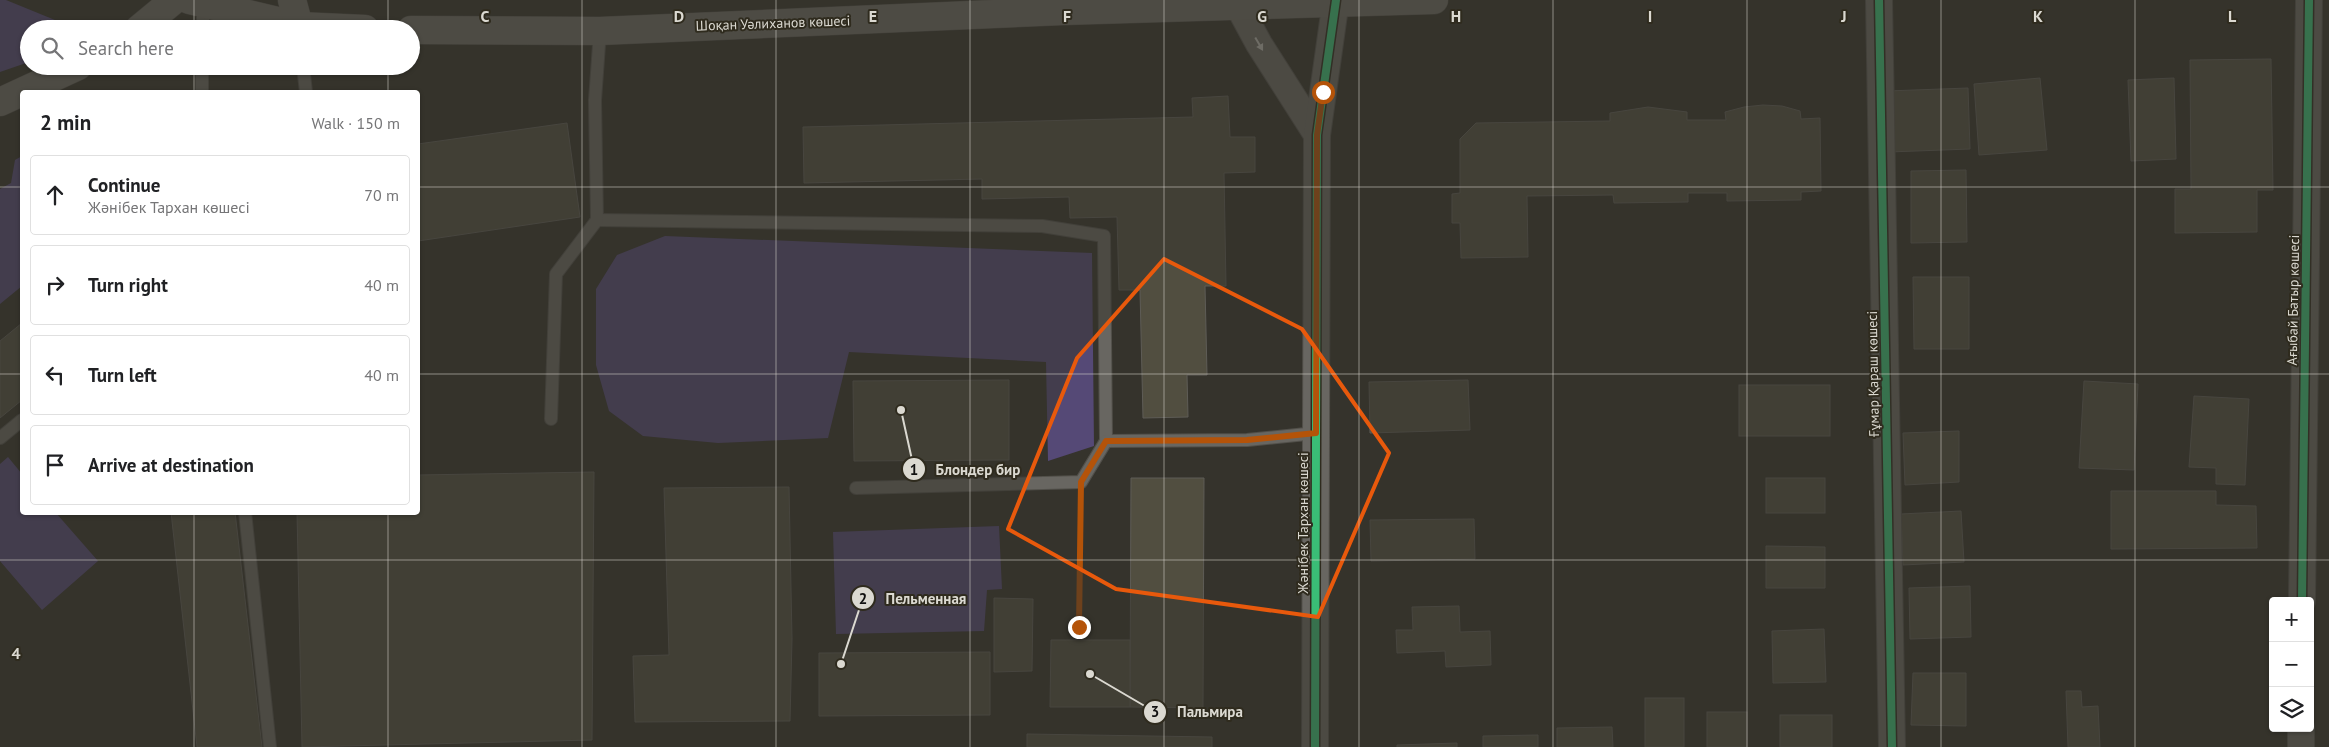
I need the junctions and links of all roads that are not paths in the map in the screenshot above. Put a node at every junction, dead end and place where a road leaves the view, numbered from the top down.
1 (174, 0) edge
2 (1434, 0) edge
3 (1878, 0) edge
4 (2309, 0) edge
5 (1336, 1) edge
6 (1239, 3) edge
7 (1063, 6) edge
8 (198, 11) edge
9 (297, 18) edge
10 (151, 20) edge
11 (310, 20) edge
12 (420, 30) edge
13 (600, 31) junction
14 (58, 75) edge
15 (202, 75) edge
16 (304, 75) edge
17 (26, 90) edge
18 (202, 90) edge
19 (306, 90) edge
20 (20, 93) edge
21 (0, 102) edge
22 (1317, 135) junction
23 (597, 220) junction
24 (551, 419) dead end
25 (20, 422) edge
26 (1316, 433) junction
27 (0, 438) edge
28 (1106, 441) junction
29 (856, 488) dead end
30 (246, 515) edge
31 (2302, 597) edge
32 (2301, 732) edge
33 (270, 747) edge
34 (1315, 747) edge
35 (1892, 747) edge
36 (2300, 747) edge

1 - 10 main road
2 - 5 main road, Шоқан Уәлиханов көшесі
3 - 35 street, Ғұмар Қараш көшесі
4 - 31 street, Ағыбай Батыр көшесі
5 - 6 main road, Шоқан Уәлиханов көшесі
5 - 22 street, Жәнібек Тархан көшесі
6 - 7 main road, Шоқан Уәлиханов көшесі
6 -> 22 street
7 - 13 main road, Шоқан Уәлиханов көшесі
8 - 9 main road
9 - 11 main road
12 - 13 main road, Шоқан Уәлиханов көшесі
13 - 23 lane
14 - 17 main road
15 - 18 lane
16 - 19 lane
20 - 21 main road
22 - 26 street, Жәнібек Тархан көшесі
23 - 24 lane
23 - 28 lane
25 - 27 lane
26 - 28 lane
26 - 34 street, Жәнібек Тархан көшесі
28 - 29 lane
30 - 33 lane
32 - 36 street

